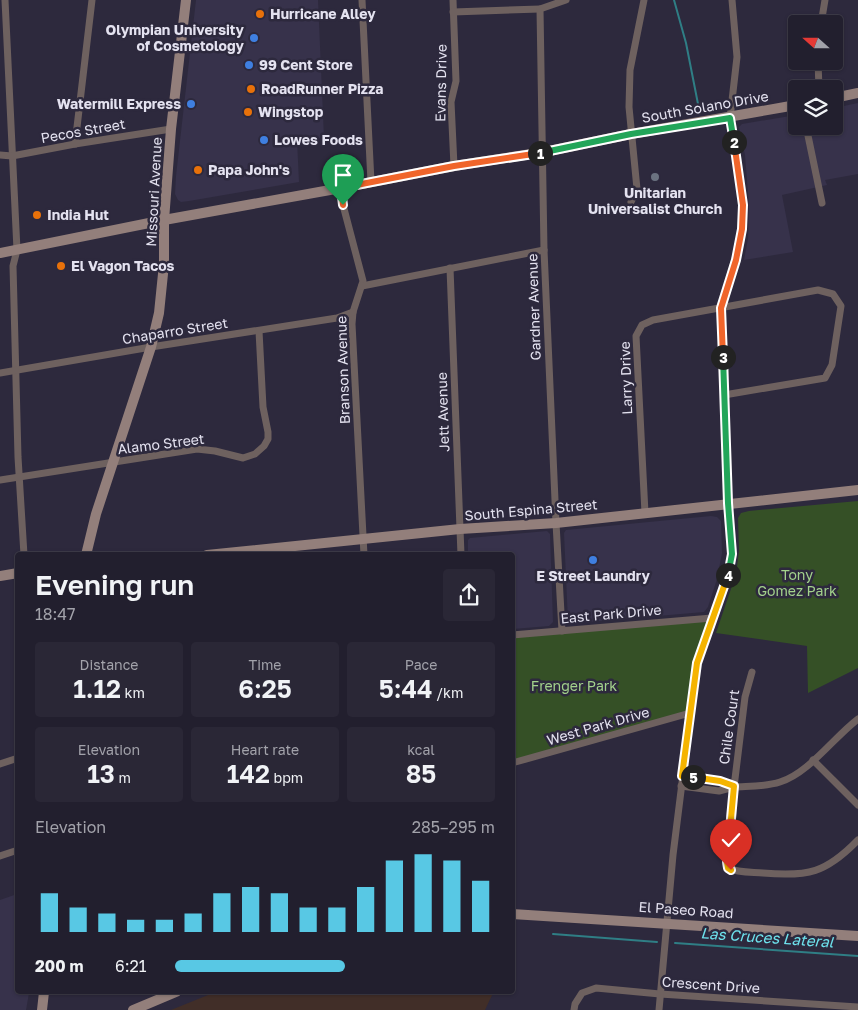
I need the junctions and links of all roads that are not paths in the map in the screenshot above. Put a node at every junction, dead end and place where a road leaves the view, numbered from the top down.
1 (5, 0) edge
2 (92, 0) edge
3 (186, 0) edge
4 (362, 0) edge
5 (453, 0) edge
6 (566, 0) edge
7 (644, 0) edge
8 (732, 0) edge
9 (825, 0) edge
10 (540, 9) junction
11 (454, 12) junction
12 (823, 15) edge
13 (858, 93) edge
14 (843, 96) edge
15 (788, 107) edge
16 (730, 118) junction
17 (171, 129) junction
18 (631, 134) junction
19 (808, 135) edge
20 (75, 144) junction
21 (544, 152) junction
22 (0, 155) edge
23 (12, 156) junction
24 (454, 166) junction
25 (371, 182) junction
26 (341, 188) junction
27 (631, 202) dead end
28 (822, 204) dead end
29 (164, 220) junction
30 (17, 250) junction
31 (544, 250) junction
32 (0, 253) edge
33 (450, 268) junction
34 (362, 286) junction
35 (721, 308) junction
36 (352, 312) junction
37 (259, 331) junction
38 (151, 347) junction
39 (16, 371) junction
40 (0, 374) edge
41 (724, 395) junction
42 (113, 463) junction
43 (19, 478) junction
44 (0, 480) edge
45 (858, 490) edge
46 (728, 503) junction
47 (645, 513) junction
48 (556, 523) junction
49 (460, 529) junction
50 (363, 539) junction
51 (24, 552) edge
52 (87, 552) edge
53 (274, 552) edge
54 (364, 552) edge
55 (461, 552) edge
56 (15, 574) edge
57 (0, 576) edge
58 (712, 618) junction
59 (562, 631) junction
60 (515, 635) edge
61 (752, 672) dead end
62 (690, 713) junction
63 (858, 719) edge
64 (15, 759) edge
65 (813, 760) junction
66 (515, 762) edge
67 (0, 764) edge
68 (682, 776) junction
69 (681, 786) junction
70 (734, 786) junction
71 (858, 805) edge
72 (858, 840) edge
73 (15, 851) edge
74 (0, 856) edge
75 (515, 914) edge
76 (666, 923) junction
77 (858, 936) edge
78 (44, 994) edge
79 (171, 994) edge
80 (660, 994) junction
81 (830, 1008) edge
82 (858, 1008) edge
83 (42, 1010) edge
84 (134, 1010) edge
85 (574, 1010) edge
86 (658, 1010) edge

1 - 23 street
2 - 20 street
3 - 17 street, Missouri Avenue
4 - 25 street
5 - 11 street, Evans Drive
6 - 10 street
7 - 18 street
8 - 16 street
9 - 12 street
10 - 11 street
10 - 21 street, Gardner Avenue
11 - 24 street, Evans Drive
13 - 14 street
15 - 16 street, South Solano Drive
16 - 18 street, South Solano Drive
16 - 35 street
17 - 20 street, Pecos Street
17 - 29 street, Missouri Avenue
18 - 21 street, South Solano Drive
18 - 27 street
19 - 28 street
20 - 23 street, Pecos Street
21 - 24 street, South Solano Drive
21 - 31 street, Gardner Avenue
22 - 23 street, Pecos Street
23 - 30 street
24 - 25 street, South Solano Drive
25 - 26 street, South Solano Drive
26 - 29 street, South Solano Drive
26 - 34 street, Branson Avenue
29 - 30 street, South Solano Drive
29 - 38 street, Missouri Avenue
30 - 32 street, South Solano Drive
30 - 39 street
31 - 33 street
31 - 48 street, Gardner Avenue
33 - 34 street
33 - 49 street, Jett Avenue
34 - 36 street, Branson Avenue
35 - 41 street
35 - 41 street, Larry Drive
35 - 47 street, Larry Drive
36 - 37 street, Chaparro Street
36 - 50 street, Branson Avenue
37 - 38 street, Chaparro Street
37 - 42 street, Alamo Street
38 - 39 street, Chaparro Street
38 - 42 street, Missouri Avenue
39 - 40 street, Chaparro Street
39 - 43 street
41 - 46 street
42 - 43 street, Alamo Street
42 - 52 street, Missouri Avenue
43 - 44 street, Alamo Street
43 - 51 street
45 - 46 street, South Espina Street
46 - 47 street, South Espina Street
46 - 58 street
47 - 48 street, South Espina Street
48 - 49 street, South Espina Street
48 - 59 street, Gardner Avenue
49 - 50 street, South Espina Street
49 - 55 street, Jett Avenue
50 - 53 street, South Espina Street
50 - 54 street, Branson Avenue
56 - 57 street
58 - 59 street, East Park Drive
58 - 62 street
59 - 60 street, East Park Drive
61 - 70 street, Chile Court
62 - 66 street, West Park Drive
62 - 68 street
63 - 65 street
64 - 67 street
65 - 70 street
65 - 71 street
68 - 69 street
68 - 70 street
69 - 70 street
69 - 76 street
70 - 72 street, Chile Court
73 - 74 street
75 - 76 street, El Paseo Road
76 - 77 street, El Paseo Road
76 - 80 street
78 - 83 street
79 - 84 street
80 - 81 street, Crescent Drive
80 - 85 street, Crescent Drive
80 - 86 street
81 - 82 street, Crescent Drive

